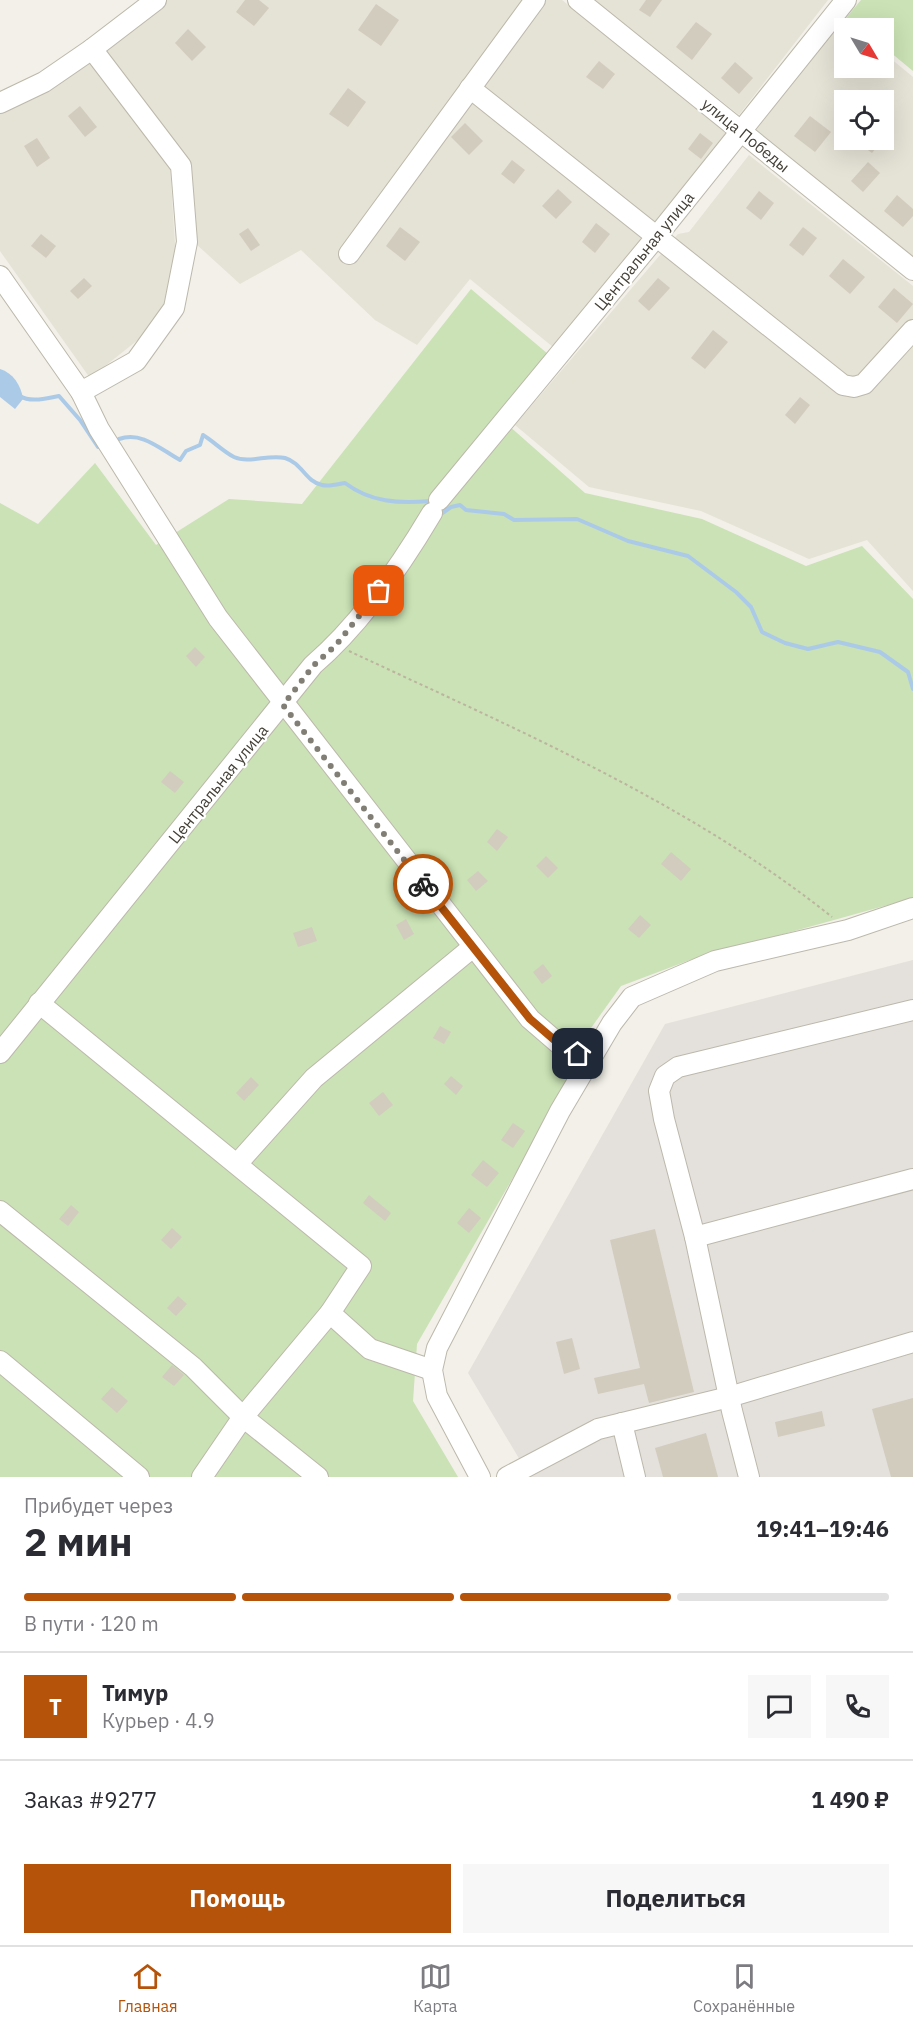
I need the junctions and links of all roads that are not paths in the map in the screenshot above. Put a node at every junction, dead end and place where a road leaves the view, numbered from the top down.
1 (156, 0) edge
2 (535, 0) edge
3 (578, 0) edge
4 (846, 0) edge
5 (92, 49) junction
6 (470, 88) junction
7 (0, 103) edge
8 (741, 131) junction
9 (657, 236) junction
10 (349, 254) dead end
11 (913, 270) edge
12 (0, 276) edge
13 (913, 330) edge
14 (81, 392) junction
15 (283, 705) junction
16 (913, 908) edge
17 (472, 947) junction
18 (39, 1003) junction
19 (913, 1010) edge
20 (0, 1053) edge
21 (590, 1058) junction
22 (237, 1164) junction
23 (913, 1179) edge
24 (0, 1211) edge
25 (695, 1237) junction
26 (330, 1313) junction
27 (913, 1342) edge
28 (0, 1362) edge
29 (432, 1370) junction
30 (729, 1397) junction
31 (243, 1417) junction
32 (622, 1422) junction
33 (139, 1477) edge
34 (202, 1477) edge
35 (318, 1477) edge
36 (480, 1477) edge
37 (507, 1477) edge
38 (635, 1477) edge
39 (749, 1477) edge

1 - 5 street
2 - 6 street
3 - 8 street, улица Победы
4 - 8 street, Центральная улица
5 - 7 street
5 - 14 street
6 - 9 street
6 - 10 street
8 - 9 street, Центральная улица
8 - 11 street, улица Победы
9 - 13 street
9 - 15 street, Центральная улица
12 - 14 street
14 - 15 street
15 - 17 street
15 - 18 street, Центральная улица
16 - 21 street
17 - 21 street
17 - 22 street
18 - 20 street, Центральная улица
18 - 22 street
19 - 25 street
21 - 29 street
22 - 26 street
23 - 25 street
24 - 31 street
25 - 30 street
26 - 29 street
26 - 31 street
27 - 30 street
28 - 33 street
29 - 36 street
30 - 32 street
30 - 39 street
31 - 34 street
31 - 35 street
32 - 37 street
32 - 38 street

